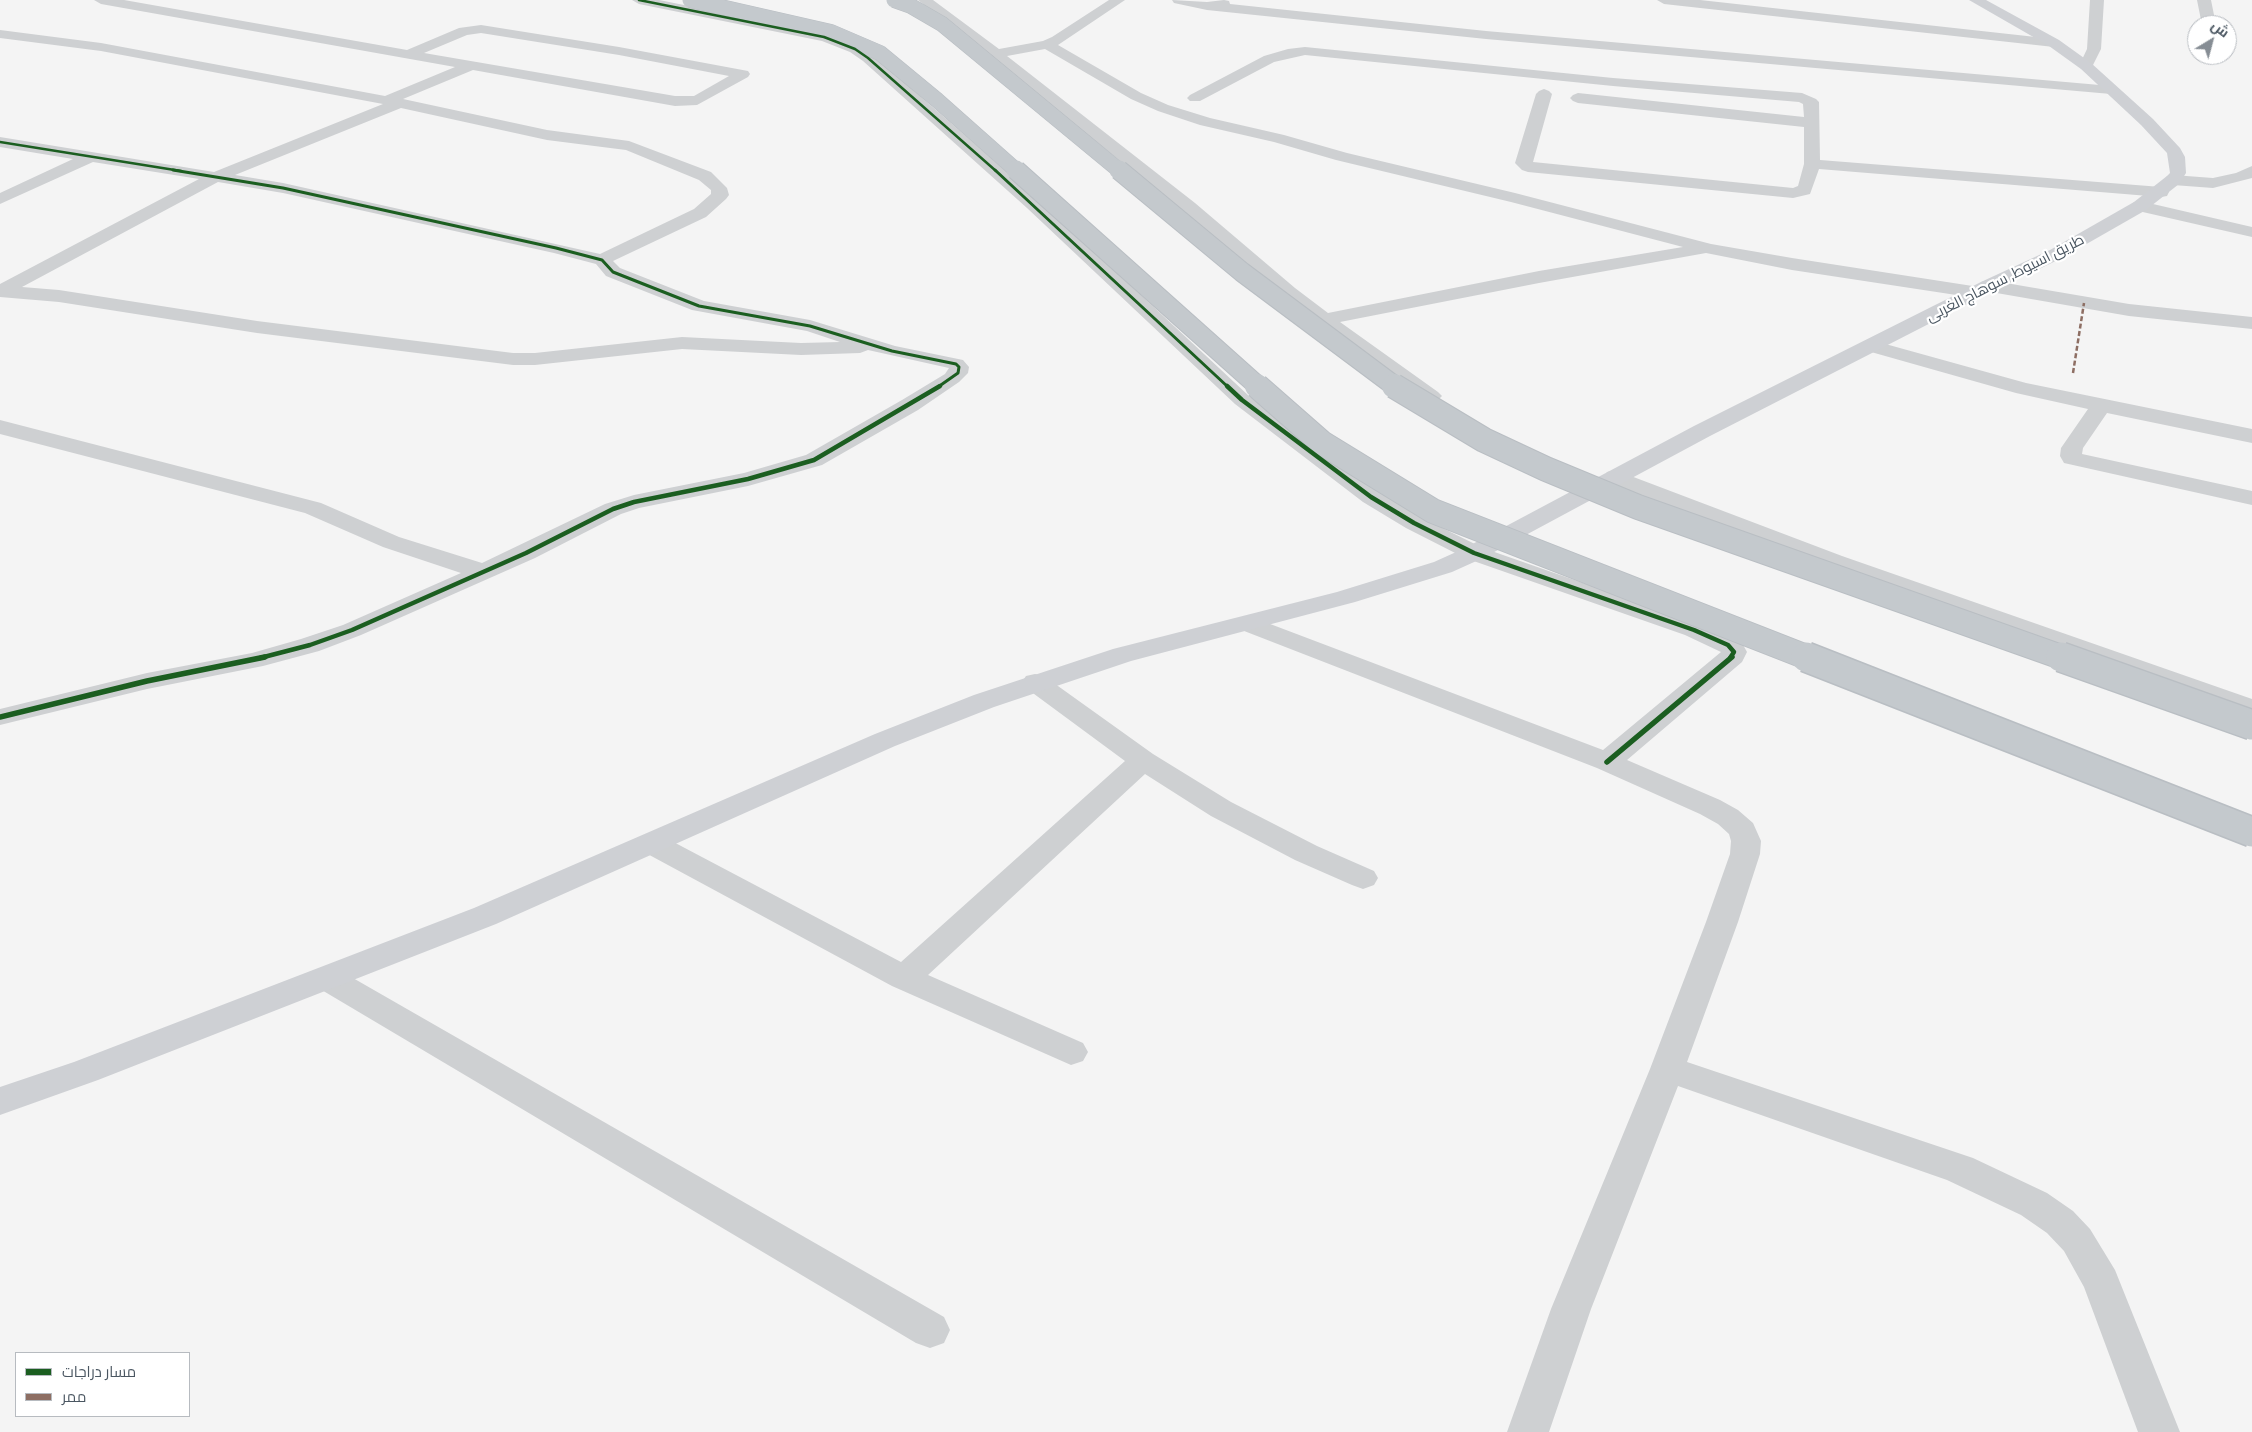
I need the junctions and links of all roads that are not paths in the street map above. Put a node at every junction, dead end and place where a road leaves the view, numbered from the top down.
1 (102, 0) edge
2 (639, 0) edge
3 (690, 0) edge
4 (894, 0) edge
5 (925, 0) edge
6 (1118, 0) edge
7 (1179, 0) edge
8 (1256, 0) edge
9 (1664, 0) edge
10 (1976, 0) edge
11 (2097, 0) edge
12 (2204, 0) edge
13 (1206, 6) junction
14 (2207, 15) edge
15 (0, 34) edge
16 (2054, 43) junction
17 (1047, 44) junction
18 (409, 54) junction
19 (996, 54) junction
20 (470, 66) junction
21 (2086, 66) junction
22 (1463, 68) junction
23 (1453, 82) dead end
24 (2111, 90) junction
25 (1526, 92) dead end
26 (1554, 95) junction
27 (1195, 98) dead end
28 (394, 101) junction
29 (1812, 123) junction
30 (0, 142) edge
31 (92, 156) junction
32 (1812, 164) junction
33 (218, 176) junction
34 (2248, 176) edge
35 (2167, 186) junction
36 (0, 199) edge
37 (2140, 206) junction
38 (2252, 232) edge
39 (1710, 248) junction
40 (602, 260) junction
41 (1982, 289) junction
42 (1, 291) edge
43 (1326, 320) junction
44 (2252, 323) edge
45 (873, 346) junction
46 (1871, 346) junction
47 (2101, 406) junction
48 (0, 427) edge
49 (2252, 436) edge
50 (1609, 480) junction
51 (2252, 498) edge
52 (1474, 553) junction
53 (484, 572) junction
54 (1248, 624) junction
55 (1035, 682) junction
56 (2252, 708) edge
57 (0, 717) edge
58 (2252, 725) edge
59 (1143, 760) junction
60 (1607, 762) junction
61 (2252, 832) edge
62 (653, 844) junction
63 (1363, 878) dead end
64 (327, 978) junction
65 (904, 978) junction
66 (1071, 1052) dead end
67 (1667, 1069) junction
68 (0, 1101) edge
69 (930, 1330) dead end
70 (1528, 1432) edge
71 (2160, 1432) edge

1 - 18 street
2 - 52 street
3 - 61 highway, bridge
4 - 58 highway, bridge
5 - 19 street
6 - 17 street
7 - 13 street
8 - 13 street
9 - 16 street
10 - 16 main road
11 - 21 street
12 - 14 street
13 - 24 street
15 - 28 street
16 - 21 main road
17 - 19 street
17 - 39 street
18 - 20 street
18 - 20 street
19 - 43 street
20 - 28 street
21 - 24 main road
22 - 23 street
22 - 27 street
22 - 29 street
24 - 35 main road
25 - 26 street
26 - 29 street
26 - 32 street
28 - 33 street
28 - 40 street
29 - 32 street
30 - 31 street
31 - 33 street
31 - 36 street
32 - 35 street
33 - 40 street
33 - 42 street
34 - 35 street
35 - 37 main road, طريق اسيوط, سوهاج الغربى
37 - 38 street
37 - 41 main road, طريق اسيوط, سوهاج الغربى
39 - 41 street
39 - 43 street
40 - 45 street
41 - 44 street
41 - 46 main road, طريق اسيوط, سوهاج الغربى
42 - 45 street
43 - 50 street
45 - 53 street
46 - 47 street
46 - 50 main road, طريق اسيوط, سوهاج الغربى
47 - 49 street
47 - 51 street
48 - 53 street
50 - 52 main road, طريق اسيوط, سوهاج الغربى
50 - 56 street
52 - 54 main road, طريق اسيوط, سوهاج الغربى
52 - 60 street
53 - 57 street
54 - 55 main road, طريق اسيوط, سوهاج الغربى
54 - 60 street
55 - 59 street
55 - 62 main road, طريق اسيوط, سوهاج الغربى
59 - 63 street
59 - 65 street
60 - 67 street
62 - 64 main road, طريق اسيوط, سوهاج الغربى
62 - 65 street
64 - 68 main road, طريق اسيوط, سوهاج الغربى
64 - 69 street
65 - 66 street
67 - 70 street
67 - 71 street

